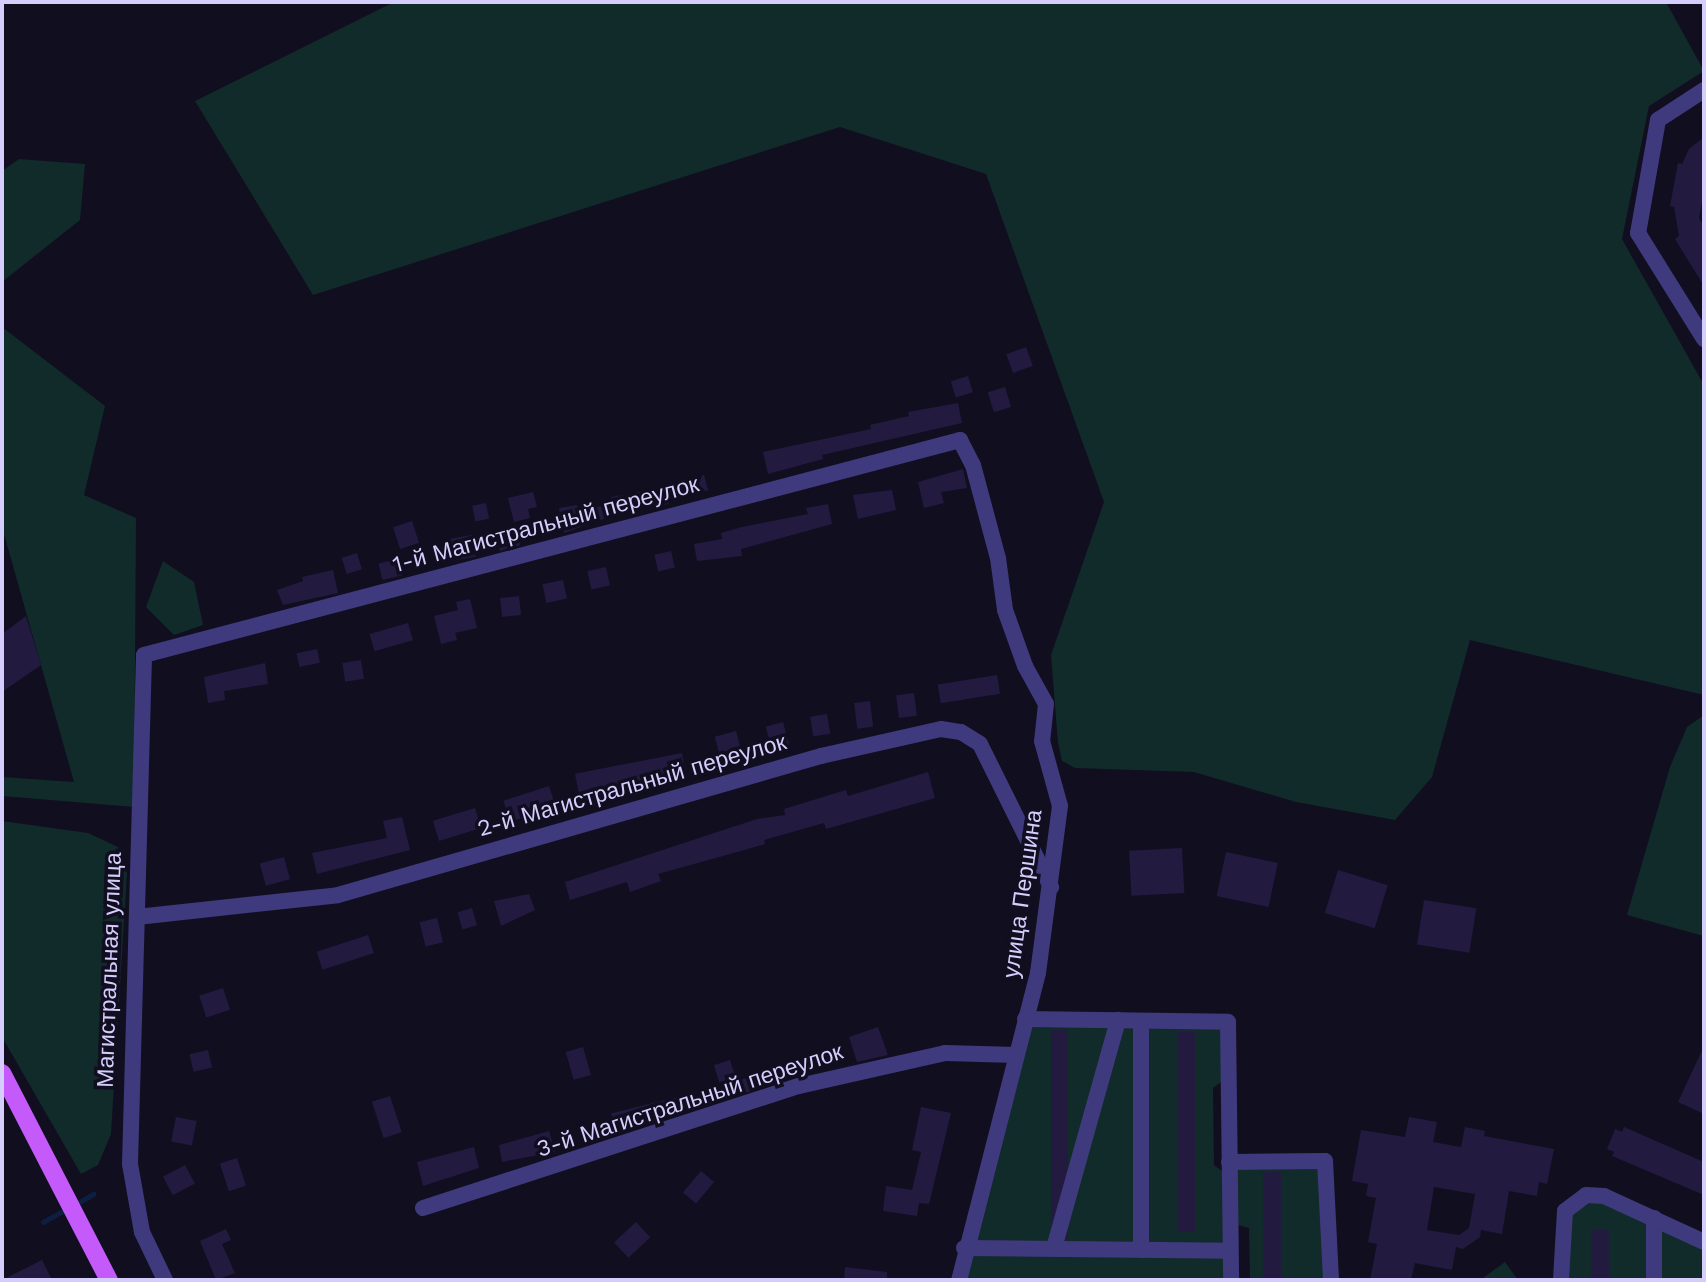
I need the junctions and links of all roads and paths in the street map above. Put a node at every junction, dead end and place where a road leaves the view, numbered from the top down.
1 (1704, 90) edge
2 (1704, 339) edge
3 (960, 440) joint
4 (144, 654) joint
5 (1051, 887) junction
6 (137, 917) junction
7 (1026, 1019) junction
8 (1118, 1020) junction
9 (1141, 1021) junction
10 (1016, 1055) junction
11 (2, 1073) edge
12 (1229, 1162) junction
13 (423, 1208) dead end
14 (1654, 1218) junction
15 (1704, 1241) edge
16 (964, 1248) junction
17 (1054, 1248) junction
18 (1141, 1250) junction
19 (1230, 1251) junction
20 (109, 1280) edge
21 (165, 1280) edge
22 (959, 1280) edge
23 (1231, 1280) edge
24 (1331, 1280) edge
25 (1561, 1280) edge
26 (1654, 1280) edge

1 - 2 street
3 - 4 street, 1-й Магистральный переулок
3 - 5 street, улица Першина
4 - 6 street, Магистральная улица
5 - 6 street, 2-й Магистральный переулок
5 - 7 street, улица Першина
6 - 21 street, Магистральная улица
7 - 8 street
7 - 10 street, улица Першина
8 - 9 street
8 - 17 street
9 - 12 street
9 - 18 street
10 - 13 street, 3-й Магистральный переулок
10 - 16 street, улица Першина
11 - 20 main road
12 - 19 street
12 - 24 street
14 - 15 street
14 - 25 street
14 - 26 street
16 - 17 street
16 - 22 street, улица Першина
17 - 18 street
18 - 19 street
19 - 23 street

